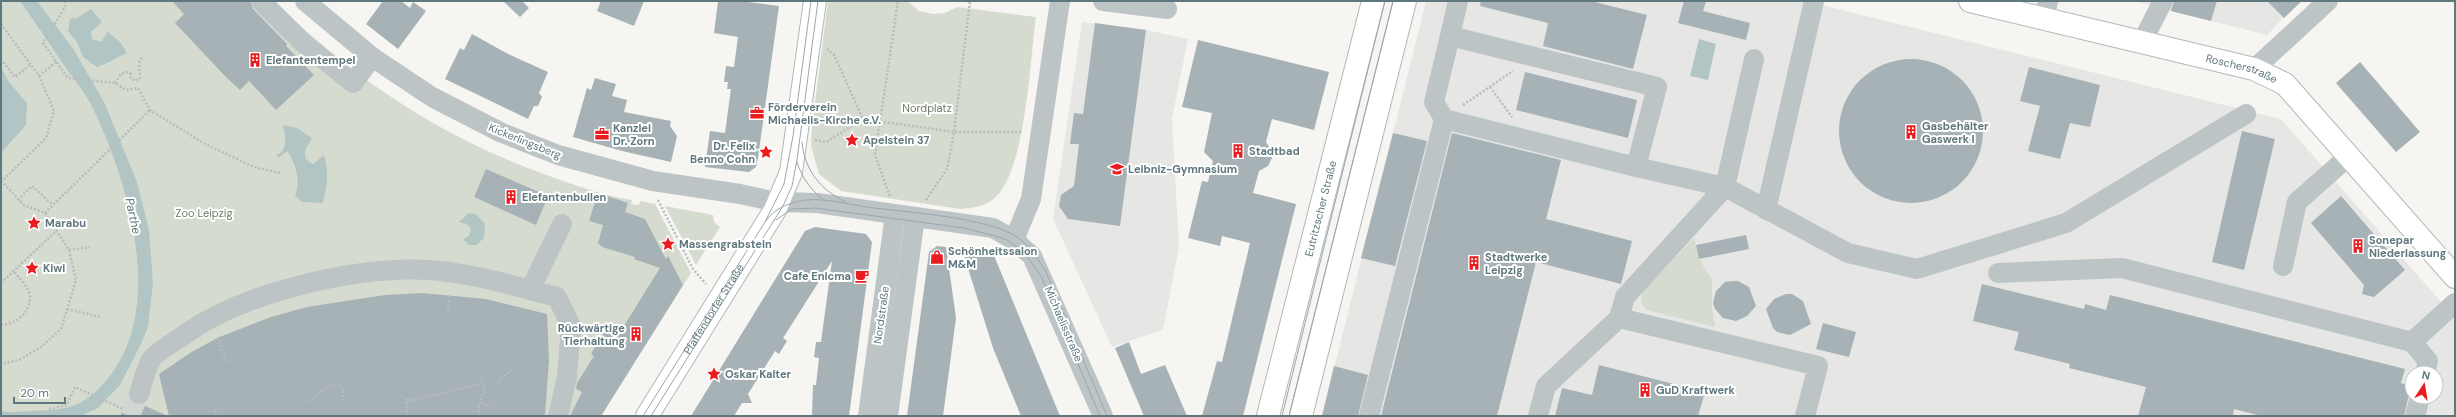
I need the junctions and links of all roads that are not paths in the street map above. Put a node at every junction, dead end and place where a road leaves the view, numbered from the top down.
1 (261, 1) edge
2 (305, 1) edge
3 (815, 1) edge
4 (1060, 1) edge
5 (1103, 1) edge
6 (1373, 1) edge
7 (1405, 1) edge
8 (1458, 1) edge
9 (1814, 1) edge
10 (1970, 1) edge
11 (2162, 1) edge
12 (2328, 1) edge
13 (1167, 9) dead end
14 (2046, 10) edge
15 (1450, 36) junction
16 (2142, 42) junction
17 (372, 57) junction
18 (1754, 59) dead end
19 (2254, 69) junction
20 (2246, 114) dead end
21 (1444, 119) junction
22 (2349, 156) junction
23 (1636, 167) junction
24 (1724, 188) junction
25 (780, 202) junction
26 (1766, 210) junction
27 (895, 214) junction
28 (915, 217) junction
29 (562, 224) dead end
30 (1014, 240) junction
31 (2282, 266) dead end
32 (1998, 273) dead end
33 (2455, 277) edge
34 (530, 290) junction
35 (2455, 303) edge
36 (1619, 318) junction
37 (2412, 342) junction
38 (2427, 365) edge
39 (139, 394) tunnel mouth
40 (2418, 405) edge
41 (558, 416) edge
42 (647, 416) edge
43 (868, 416) edge
44 (888, 416) edge
45 (1103, 416) edge
46 (1268, 416) edge
47 (1302, 416) edge
48 (1369, 416) edge
49 (1538, 416) edge
50 (1805, 416) edge
51 (2415, 416) edge

1 - 17 street
2 - 17 street, Kickerlingsberg
3 - 25 main road
4 - 30 street
5 - 13 street
6 - 46 main road, Eutritzscher Straße
7 - 47 main road
8 - 15 street
9 - 26 street
10 - 14 main road, Roscherstraße
11 - 16 street
12 - 19 street
14 - 16 main road, Roscherstraße
15 - 21 street
15 - 23 street
16 - 19 main road, Roscherstraße
17 - 25 street, Kickerlingsberg
18 - 24 street
19 - 22 main road, Roscherstraße
20 - 26 street
21 - 23 street
21 - 48 street
22 - 31 street
22 - 33 main road, Roscherstraße
23 - 24 street
24 - 26 street
24 - 36 street
25 - 27 street
25 - 42 main road, Pfaffendorfer Straße
27 - 28 street
27 - 43 street, Nordstraße
28 - 30 street
28 - 44 street, Nordstraße
29 - 34 street
30 - 45 street, Michaelisstraße
32 - 37 street
34 - 39 street
34 - 41 street
35 - 37 street
36 - 49 street
36 - 50 street
37 - 38 street
40 - 51 street

